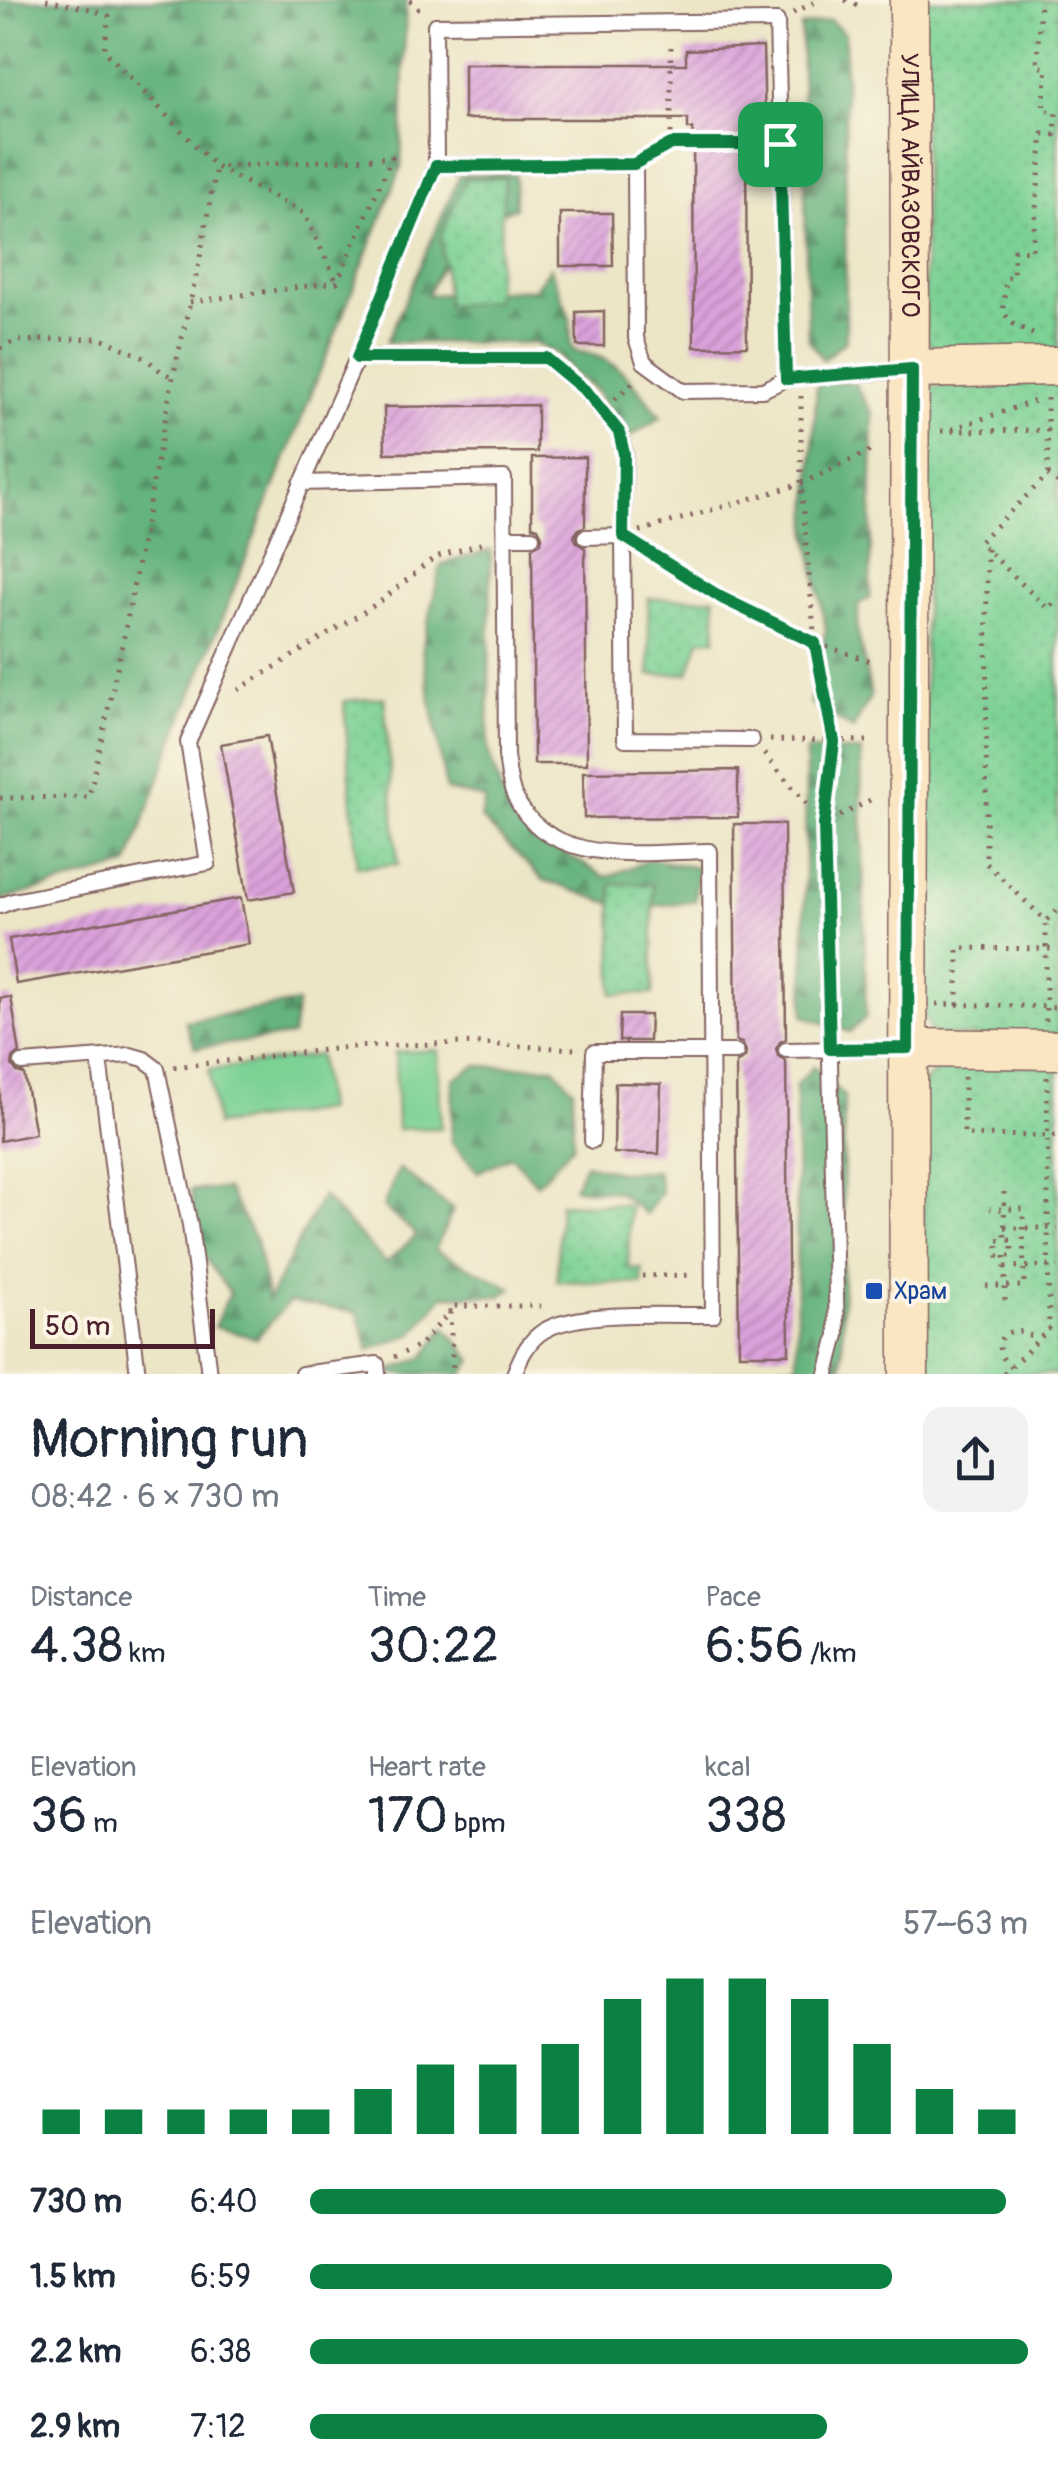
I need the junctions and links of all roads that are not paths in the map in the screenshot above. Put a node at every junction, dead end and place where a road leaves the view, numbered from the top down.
1 (909, 0) edge
2 (436, 166) junction
3 (357, 358) junction
4 (912, 369) junction
5 (794, 379) junction
6 (1052, 383) edge
7 (301, 483) junction
8 (623, 536) junction
9 (505, 537) junction
10 (532, 537) dead end
11 (585, 537) dead end
12 (752, 740) road end
13 (824, 825) road end
14 (0, 906) edge
15 (908, 1048) junction
16 (830, 1049) junction
17 (786, 1050) dead end
18 (1052, 1050) edge
19 (713, 1052) junction
20 (736, 1052) dead end
21 (99, 1058) junction
22 (22, 1063) dead end
23 (592, 1141) dead end
24 (378, 1369) edge
25 (138, 1374) edge
26 (208, 1374) edge
27 (302, 1374) edge
28 (514, 1374) edge
29 (827, 1374) edge
30 (910, 1374) edge

1 - 4 main road, УЛИЦА АЙВАЗОВСКОГО
2 - 3 lane
2 - 5 lane
2 - 5 lane
3 - 7 lane
3 - 8 lane
4 - 5 lane
4 - 6 main road
4 - 15 main road, УЛИЦА АЙВАЗОВСКОГО
7 - 9 lane
7 - 14 lane
8 - 11 lane
8 - 12 lane
9 - 10 lane
9 - 19 lane
13 - 16 lane
15 - 16 lane
15 - 18 main road
15 - 30 main road, УЛИЦА АЙВАЗОВСКОГО
16 - 17 lane
16 - 29 lane
19 - 20 lane
19 - 23 lane
19 - 28 lane
21 - 22 lane
21 - 25 lane
21 - 26 lane
24 - 27 lane

